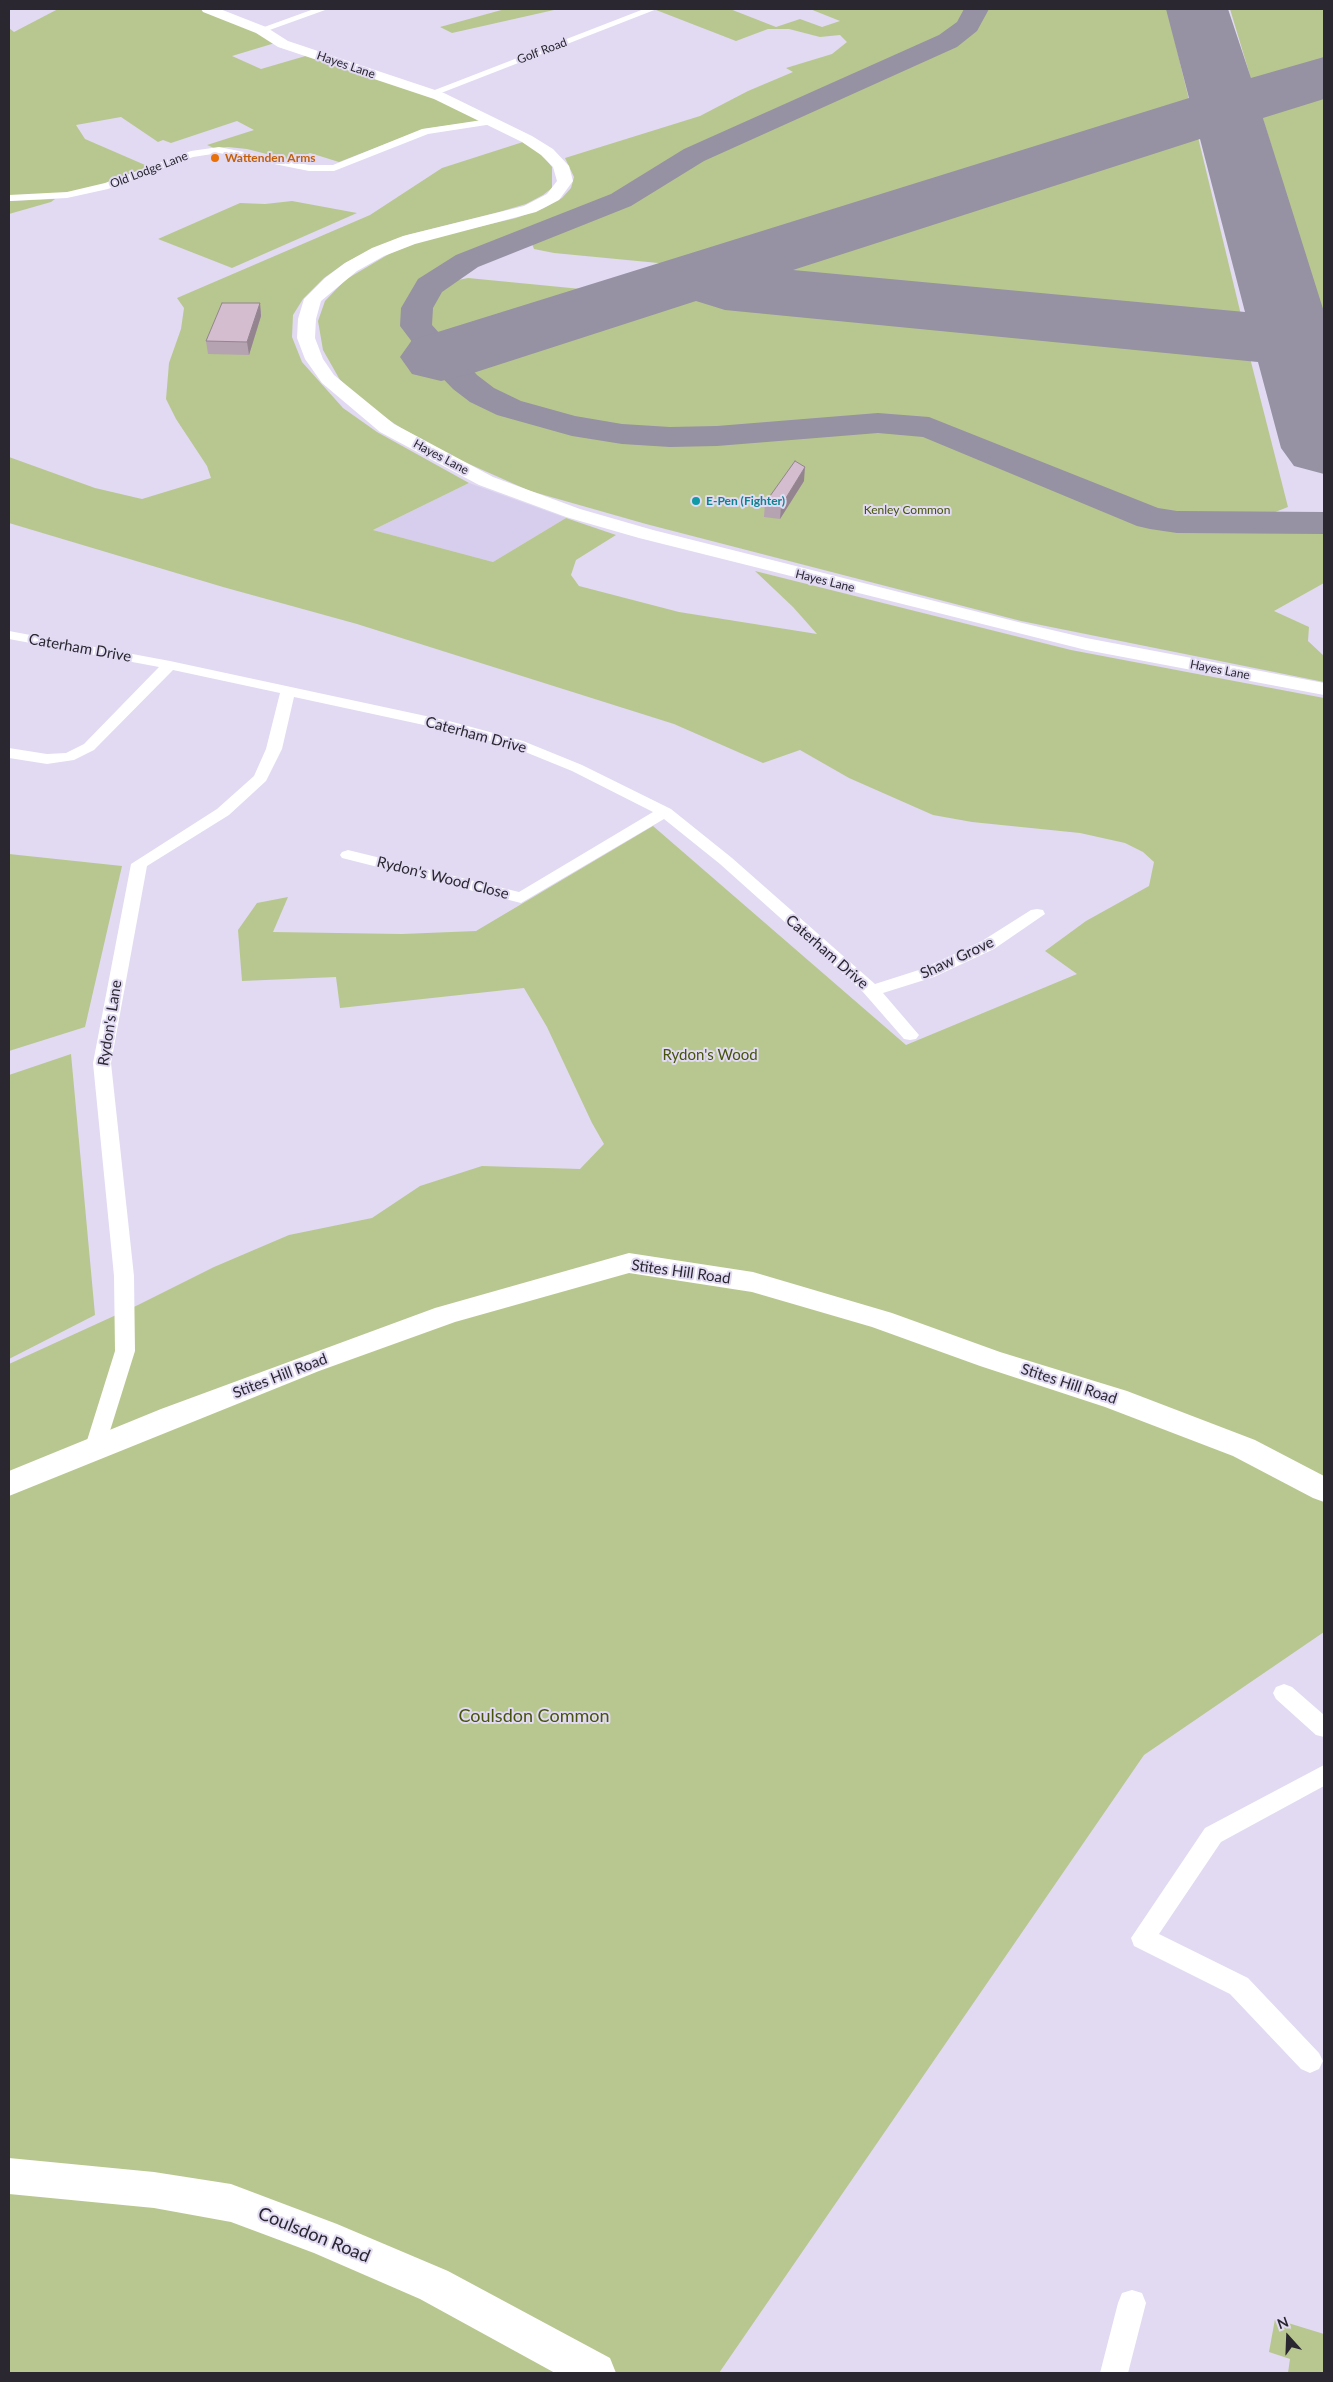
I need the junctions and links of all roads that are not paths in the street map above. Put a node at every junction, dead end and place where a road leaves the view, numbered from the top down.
1 (208, 9) edge
2 (323, 9) edge
3 (652, 9) edge
4 (261, 30) junction
5 (432, 93) junction
6 (489, 122) junction
7 (9, 198) edge
8 (9, 635) edge
9 (170, 665) junction
10 (1324, 689) edge
11 (288, 691) junction
12 (9, 753) edge
13 (665, 812) junction
14 (348, 855) dead end
15 (1037, 914) dead end
16 (872, 991) junction
17 (910, 1035) dead end
18 (94, 1450) junction
19 (9, 1484) edge
20 (1324, 1490) edge
21 (1284, 1693) dead end
22 (1324, 1728) edge
23 (1324, 1775) edge
24 (1310, 2061) dead end
25 (9, 2176) edge
26 (1132, 2303) dead end
27 (595, 2373) edge
28 (1114, 2373) edge

1 - 4 street, Hayes Lane
2 - 4 street
3 - 5 street, Golf Road
4 - 5 street, Hayes Lane
5 - 6 street, Hayes Lane
6 - 7 street, Old Lodge Lane
6 - 10 street, Hayes Lane
8 - 9 street, Caterham Drive
9 - 11 street, Caterham Drive
9 - 12 street
11 - 13 street, Caterham Drive
11 - 18 street, Rydon's Lane
13 - 14 street, Rydon's Wood Close
13 - 16 street, Caterham Drive
15 - 16 street, Shaw Grove
16 - 17 street, Caterham Drive
18 - 19 street, Stites Hill Road
18 - 20 street, Stites Hill Road
21 - 22 street
23 - 24 street
25 - 27 street, Coulsdon Road
26 - 28 street

